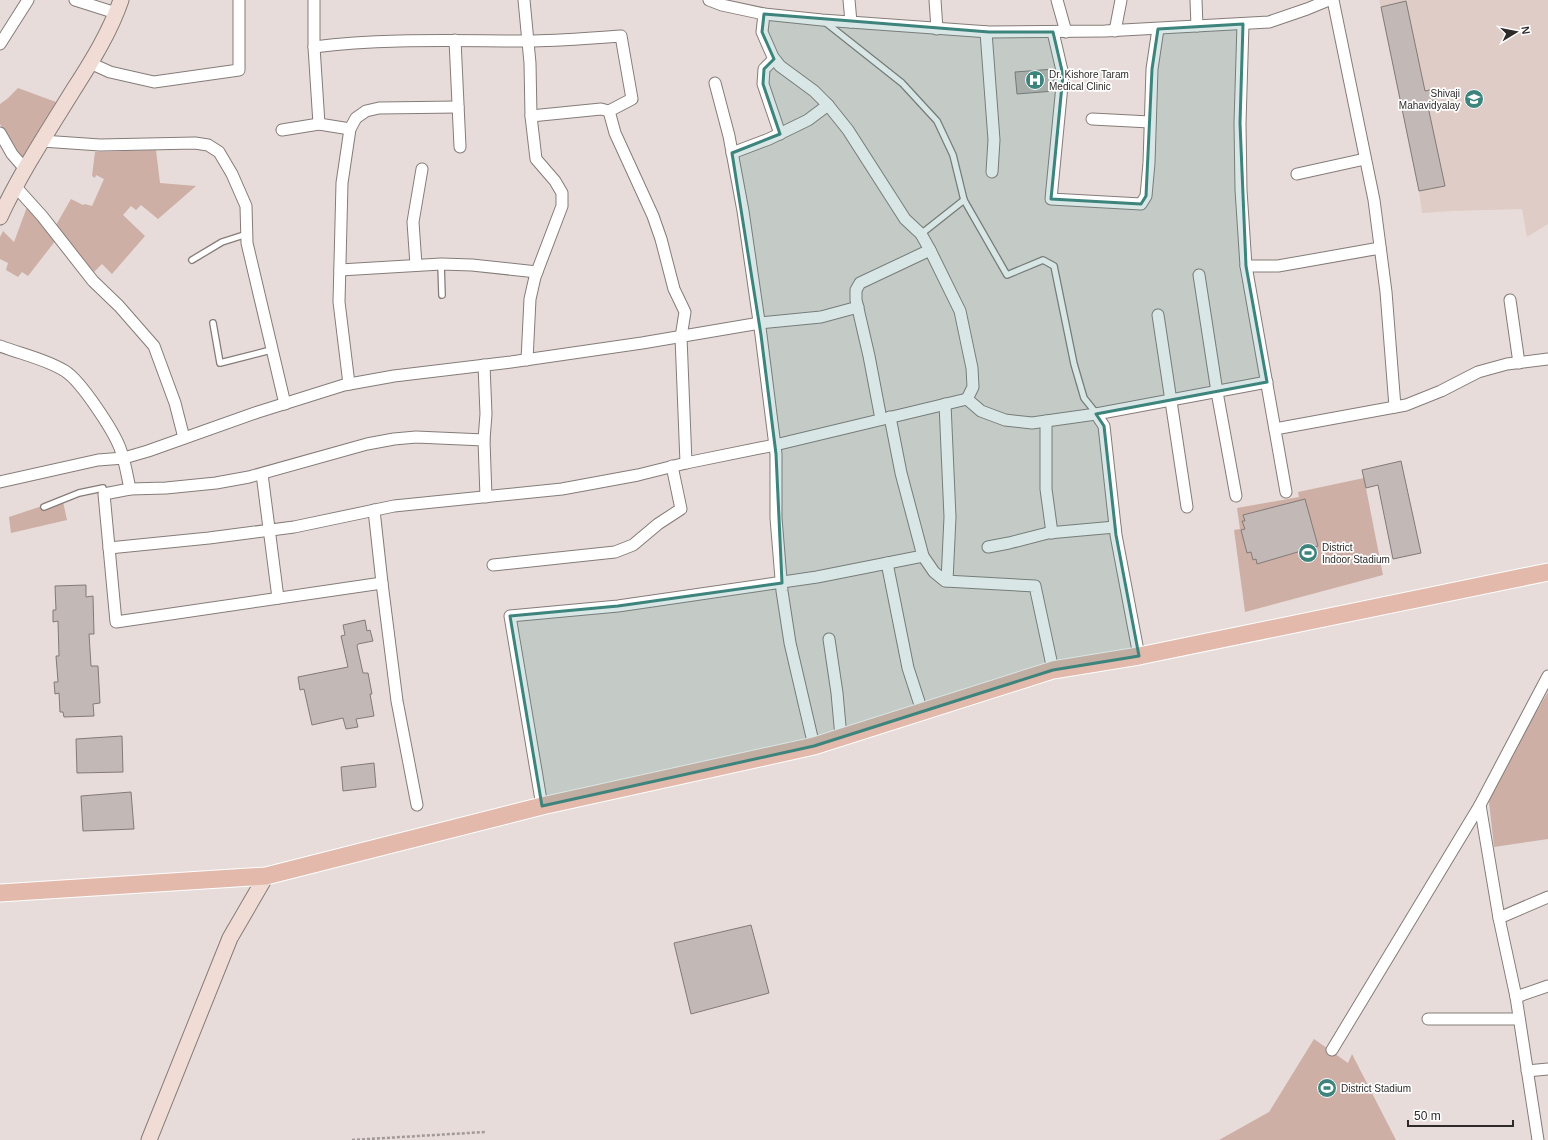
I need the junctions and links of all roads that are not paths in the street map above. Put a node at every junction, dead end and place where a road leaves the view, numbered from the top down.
1 (28, 0) edge
2 (74, 0) edge
3 (239, 0) edge
4 (314, 0) edge
5 (524, 0) edge
6 (709, 0) edge
7 (849, 0) edge
8 (935, 0) edge
9 (1057, 0) edge
10 (1121, 0) edge
11 (1196, 0) edge
12 (1329, 0) edge
13 (1333, 0) edge
14 (119, 7) edge
15 (764, 14) junction
16 (822, 20) junction
17 (850, 22) junction
18 (1243, 24) junction
19 (1197, 26) junction
20 (937, 28) junction
21 (1158, 29) junction
22 (1115, 31) junction
23 (986, 32) junction
24 (1053, 32) junction
25 (1066, 32) junction
26 (455, 40) junction
27 (528, 41) junction
28 (0, 44) edge
29 (314, 47) junction
30 (774, 59) junction
31 (90, 64) junction
32 (715, 83) dead end
33 (828, 105) junction
34 (458, 107) junction
35 (609, 111) junction
36 (531, 116) junction
37 (1092, 119) dead end
38 (1150, 122) junction
39 (319, 124) junction
40 (350, 129) junction
41 (282, 130) dead end
42 (0, 132) edge
43 (780, 134) junction
44 (42, 141) junction
45 (460, 147) dead end
46 (732, 153) junction
47 (1365, 158) junction
48 (26, 169) junction
49 (422, 169) dead end
50 (992, 172) dead end
51 (1297, 174) dead end
52 (15, 186) junction
53 (3, 199) edge
54 (964, 200) junction
55 (0, 216) edge
56 (247, 234) junction
57 (921, 234) junction
58 (1380, 248) junction
59 (930, 250) junction
60 (192, 260) dead end
61 (441, 264) junction
62 (416, 265) junction
63 (1246, 266) junction
64 (340, 270) junction
65 (537, 272) junction
66 (1199, 275) dead end
67 (442, 295) dead end
68 (1510, 300) dead end
69 (858, 308) junction
70 (1158, 315) dead end
71 (213, 323) dead end
72 (760, 323) junction
73 (681, 337) junction
74 (0, 346) edge
75 (271, 350) junction
76 (1548, 359) edge
77 (527, 360) junction
78 (1519, 363) junction
79 (484, 365) junction
80 (1267, 382) junction
81 (349, 384) junction
82 (1216, 392) junction
83 (967, 398) junction
84 (1171, 400) junction
85 (285, 404) junction
86 (945, 404) junction
87 (1395, 407) junction
88 (1096, 414) junction
89 (886, 418) junction
90 (1046, 421) junction
91 (1275, 429) junction
92 (184, 438) junction
93 (484, 440) junction
94 (775, 445) junction
95 (124, 458) junction
96 (686, 463) junction
97 (672, 466) junction
98 (262, 474) junction
99 (0, 482) edge
100 (130, 489) junction
101 (1286, 492) dead end
102 (104, 494) junction
103 (1236, 496) dead end
104 (486, 497) junction
105 (44, 507) dead end
106 (1187, 507) dead end
107 (374, 510) junction
108 (1115, 527) junction
109 (268, 531) junction
110 (1052, 533) junction
111 (988, 547) dead end
112 (109, 548) junction
113 (923, 556) junction
114 (887, 563) junction
115 (493, 565) dead end
116 (1548, 572) edge
117 (947, 581) junction
118 (382, 583) junction
119 (782, 583) junction
120 (278, 598) junction
121 (829, 638) dead end
122 (1139, 656) junction
123 (1053, 670) junction
124 (1548, 676) edge
125 (922, 711) junction
126 (841, 737) junction
127 (814, 746) junction
128 (417, 805) dead end
129 (1480, 805) junction
130 (542, 806) junction
131 (266, 876) junction
132 (0, 893) edge
133 (1548, 897) edge
134 (1499, 918) junction
135 (1548, 986) edge
136 (1516, 997) junction
137 (1428, 1019) dead end
138 (1519, 1019) junction
139 (1332, 1050) dead end
140 (1548, 1068) edge
141 (1527, 1071) junction
142 (149, 1140) edge
143 (1538, 1140) edge

1 - 28 street
2 - 14 street
3 - 31 street
4 - 29 street
5 - 27 street
6 - 15 street
7 - 17 street
8 - 20 street
9 - 25 street
10 - 22 street
11 - 19 street
12 - 18 street
13 - 47 street
14 - 31 main road
15 - 16 street
15 - 30 street
16 - 17 street
16 - 54 lane
17 - 20 street
18 - 19 street
18 - 63 street
19 - 21 street
20 - 23 street
21 - 22 street
21 - 38 street
22 - 25 street
23 - 24 street
23 - 50 street
24 - 25 street
24 - 38 street
26 - 27 street
26 - 29 street
26 - 34 street
27 - 35 street
27 - 36 street
29 - 39 street
30 - 33 street
30 - 43 street
31 - 44 main road
32 - 46 street
33 - 43 street
33 - 57 street
34 - 40 street
34 - 45 street
35 - 36 street
35 - 73 street
36 - 65 street
37 - 38 street
39 - 40 street
39 - 41 street
40 - 64 street
42 - 48 street
43 - 46 street
44 - 48 main road
44 - 56 street
46 - 72 street
47 - 51 street
47 - 58 street
48 - 52 main road
49 - 62 street
52 - 53 main road
52 - 92 street
53 - 55 main road
54 - 57 lane
54 - 88 lane
56 - 60 lane
56 - 75 street
57 - 59 street
58 - 63 street
58 - 87 street
59 - 69 street
59 - 83 street
61 - 62 street
61 - 65 street
61 - 67 lane
62 - 64 street
63 - 80 street
64 - 81 street
65 - 77 street
66 - 82 street
68 - 78 street
69 - 72 street
69 - 89 street
70 - 84 street
71 - 75 lane
72 - 73 street
72 - 94 street
73 - 77 street
73 - 96 street
74 - 95 street
75 - 85 street
76 - 78 street
77 - 79 street
78 - 87 street
79 - 81 street
79 - 93 street
80 - 82 street
80 - 91 street
81 - 85 street
82 - 84 street
82 - 103 street
83 - 86 street
83 - 90 street
84 - 88 street
84 - 106 street
85 - 92 street
86 - 89 street
86 - 117 street
87 - 91 street
88 - 90 street
88 - 108 street
89 - 94 street
89 - 113 street
90 - 110 street
91 - 101 street
92 - 95 street
93 - 98 street
93 - 104 street
94 - 96 street
94 - 119 street
95 - 99 street
95 - 100 street
96 - 97 street
97 - 104 street
97 - 115 street
98 - 100 street
98 - 109 street
100 - 102 street
102 - 105 lane
102 - 112 street
104 - 107 street
107 - 109 street
107 - 118 street
108 - 110 street
108 - 122 street
109 - 112 street
109 - 120 street
110 - 111 street
112 - 120 street
113 - 114 street
113 - 117 street
114 - 119 street
114 - 125 street
116 - 122 main road
117 - 123 street
118 - 120 street
118 - 128 street
119 - 127 street
119 - 130 street
121 - 126 street
122 - 123 main road
123 - 125 main road
124 - 129 street
125 - 126 main road
126 - 127 main road
127 - 130 main road
129 - 134 street
129 - 139 street
130 - 131 main road
131 - 132 main road
131 - 142 main road
133 - 134 street
134 - 136 street
135 - 136 street
136 - 138 street
137 - 138 street
138 - 141 street
140 - 141 street
141 - 143 street

